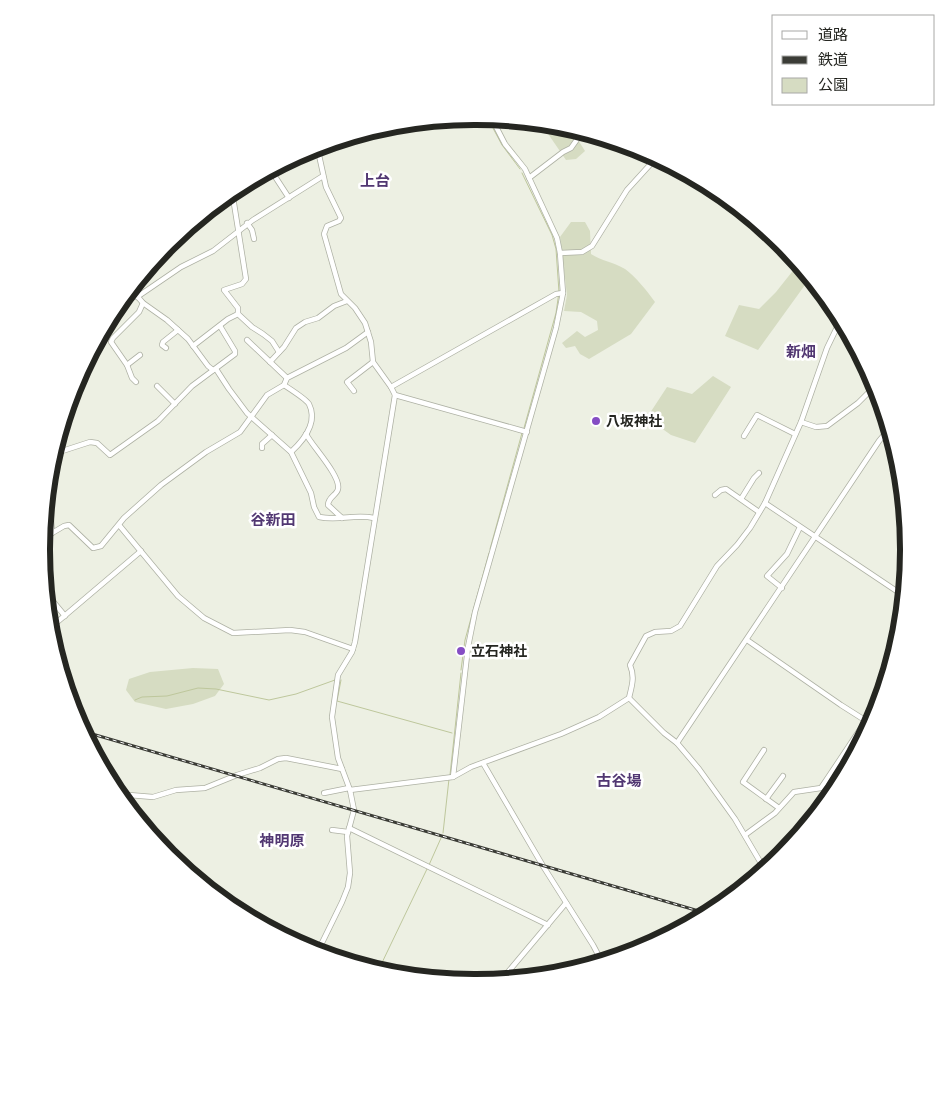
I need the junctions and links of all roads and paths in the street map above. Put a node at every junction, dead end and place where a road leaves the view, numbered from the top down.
1 (495, 125) edge
2 (578, 138) edge
3 (319, 154) edge
4 (651, 163) edge
5 (274, 175) dead end
6 (323, 176) junction
7 (529, 178) junction
8 (289, 198) junction
9 (233, 200) edge
10 (247, 223) junction
11 (238, 230) junction
12 (254, 239) dead end
13 (560, 253) junction
14 (136, 294) edge
15 (560, 294) junction
16 (138, 297) junction
17 (347, 301) junction
18 (143, 303) junction
19 (238, 314) junction
20 (220, 326) junction
21 (837, 327) edge
22 (178, 330) junction
23 (368, 332) junction
24 (247, 340) dead end
25 (193, 346) junction
26 (166, 348) dead end
27 (280, 352) junction
28 (140, 355) dead end
29 (270, 362) junction
30 (372, 362) junction
31 (127, 366) junction
32 (215, 370) junction
33 (288, 375) junction
34 (136, 382) dead end
35 (284, 385) junction
36 (157, 386) dead end
37 (391, 387) junction
38 (870, 391) edge
39 (354, 392) dead end
40 (395, 395) junction
41 (175, 404) junction
42 (252, 417) junction
43 (801, 422) junction
44 (527, 432) junction
45 (306, 434) junction
46 (795, 434) junction
47 (884, 434) edge
48 (272, 435) junction
49 (744, 436) dead end
50 (262, 448) dead end
51 (62, 451) edge
52 (291, 452) junction
53 (759, 473) dead end
54 (715, 495) dead end
55 (741, 499) junction
56 (765, 503) junction
57 (760, 512) junction
58 (342, 518) junction
59 (374, 518) junction
60 (51, 521) edge
61 (119, 525) junction
62 (800, 526) junction
63 (52, 533) joint
64 (816, 537) junction
65 (141, 551) junction
66 (782, 588) junction
67 (897, 592) edge
68 (54, 602) edge
69 (65, 616) junction
70 (57, 622) edge
71 (233, 633) junction
72 (233, 639) dead end
73 (747, 640) junction
74 (353, 649) junction
75 (629, 698) junction
76 (865, 719) edge
77 (859, 730) edge
78 (678, 743) junction
79 (764, 750) dead end
80 (483, 763) junction
81 (342, 769) junction
82 (783, 776) dead end
83 (453, 777) junction
84 (350, 789) junction
85 (324, 793) dead end
86 (129, 795) edge
87 (766, 799) junction
88 (779, 808) junction
89 (332, 830) dead end
90 (348, 830) junction
91 (745, 836) junction
92 (761, 863) edge
93 (566, 903) junction
94 (548, 925) junction
95 (322, 946) edge
96 (599, 956) edge
97 (508, 972) dead end

1 - 7 street
2 - 7 street
3 - 6 street
4 - 13 street
5 - 8 street
6 - 8 street
6 - 17 street
7 - 13 street
8 - 10 street
9 - 11 street
10 - 11 street
10 - 12 street
11 - 16 street
11 - 19 street
13 - 15 street
14 - 16 street
15 - 37 street
15 - 44 street
16 - 18 street
17 - 23 street
17 - 27 street
18 - 22 street
18 - 31 street
19 - 20 street
19 - 27 street
20 - 25 street
20 - 32 street
21 - 43 street
22 - 25 street
22 - 26 street
23 - 30 street
23 - 33 street
24 - 29 street
25 - 32 street
27 - 29 street
28 - 31 street
29 - 33 street
30 - 37 street
30 - 39 street
31 - 34 street
32 - 41 street
32 - 42 street
33 - 35 street
35 - 42 street
35 - 45 street
36 - 41 street
37 - 40 street
38 - 43 street
40 - 44 street
40 - 59 street
41 - 51 street
42 - 48 street
42 - 61 street
43 - 46 street
44 - 83 street
45 - 52 street
45 - 58 street
46 - 49 street
46 - 56 street
47 - 64 street
48 - 50 street
48 - 52 street
52 - 58 street
53 - 55 street
54 - 55 street
55 - 57 street
56 - 57 street
56 - 62 street
57 - 75 street
58 - 59 street
59 - 74 street
60 - 63 street
61 - 63 street
61 - 65 street
62 - 64 street
62 - 66 street
64 - 66 street
64 - 67 street
65 - 69 street
65 - 71 street
66 - 73 street
68 - 69 street
69 - 70 street
71 - 72 street
71 - 74 street
73 - 76 street
73 - 78 street
74 - 81 street
75 - 78 street
75 - 80 street
77 - 88 street
78 - 91 street
79 - 87 street
80 - 83 street
80 - 93 street
81 - 84 street
81 - 86 street
82 - 87 street
83 - 84 street
84 - 85 street
84 - 90 street
87 - 88 street
88 - 91 street
89 - 90 street
90 - 94 street
90 - 95 street
91 - 92 street
93 - 94 street
93 - 96 street
94 - 97 street

